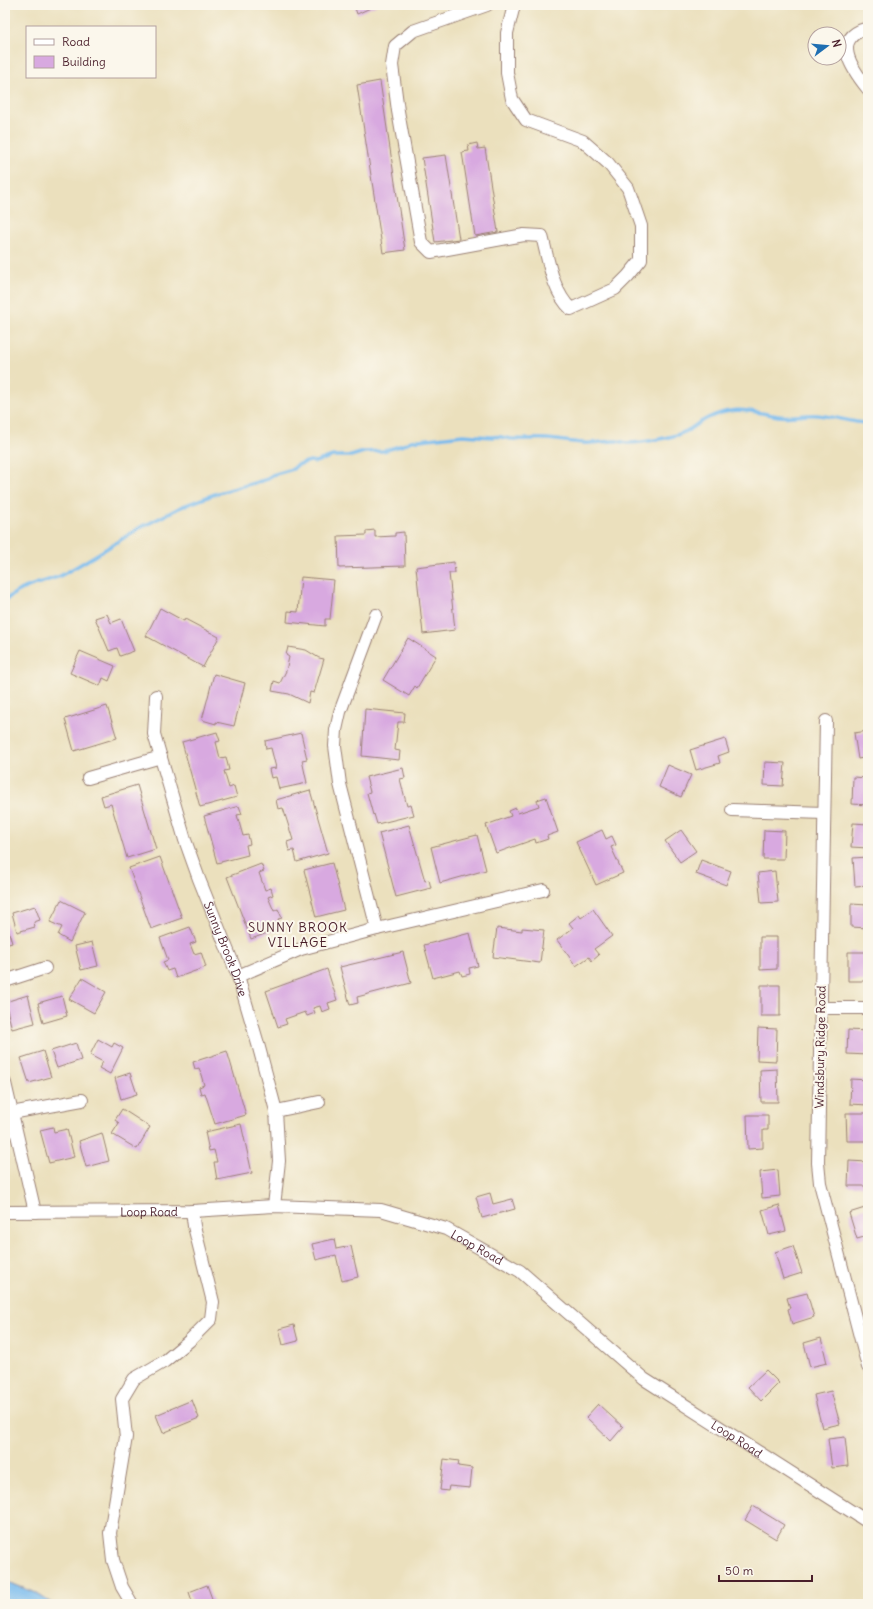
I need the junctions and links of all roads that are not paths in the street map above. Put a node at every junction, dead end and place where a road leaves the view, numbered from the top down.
1 (487, 5) edge
2 (514, 5) edge
3 (868, 28) edge
4 (868, 89) edge
5 (376, 615) dead end
6 (156, 696) dead end
7 (826, 721) dead end
8 (161, 757) junction
9 (88, 778) dead end
10 (732, 810) dead end
11 (824, 813) junction
12 (543, 890) dead end
13 (377, 929) junction
14 (45, 968) dead end
15 (238, 976) junction
16 (5, 981) edge
17 (821, 1008) junction
18 (868, 1008) edge
19 (5, 1083) edge
20 (82, 1100) dead end
21 (319, 1102) dead end
22 (276, 1111) junction
23 (9, 1113) edge
24 (274, 1206) junction
25 (192, 1211) junction
26 (5, 1212) edge
27 (35, 1212) junction
28 (868, 1367) edge
29 (867, 1519) edge
30 (132, 1604) edge

1 - 2 street
3 - 4 street
5 - 13 street
6 - 8 street, Sunny Brook Drive
7 - 11 street, Windsbury Ridge Road
8 - 9 street
8 - 15 street, Sunny Brook Drive
10 - 11 street
11 - 17 street, Windsbury Ridge Road
12 - 13 street
13 - 15 street
14 - 16 street
15 - 22 street, Sunny Brook Drive
17 - 18 street
17 - 28 street, Windsbury Ridge Road
19 - 23 street
20 - 23 street
21 - 22 street
22 - 24 street, Sunny Brook Drive
23 - 27 street
24 - 25 street, Loop Road
24 - 29 street, Loop Road
25 - 27 street, Loop Road
25 - 30 street
26 - 27 street, Loop Road

